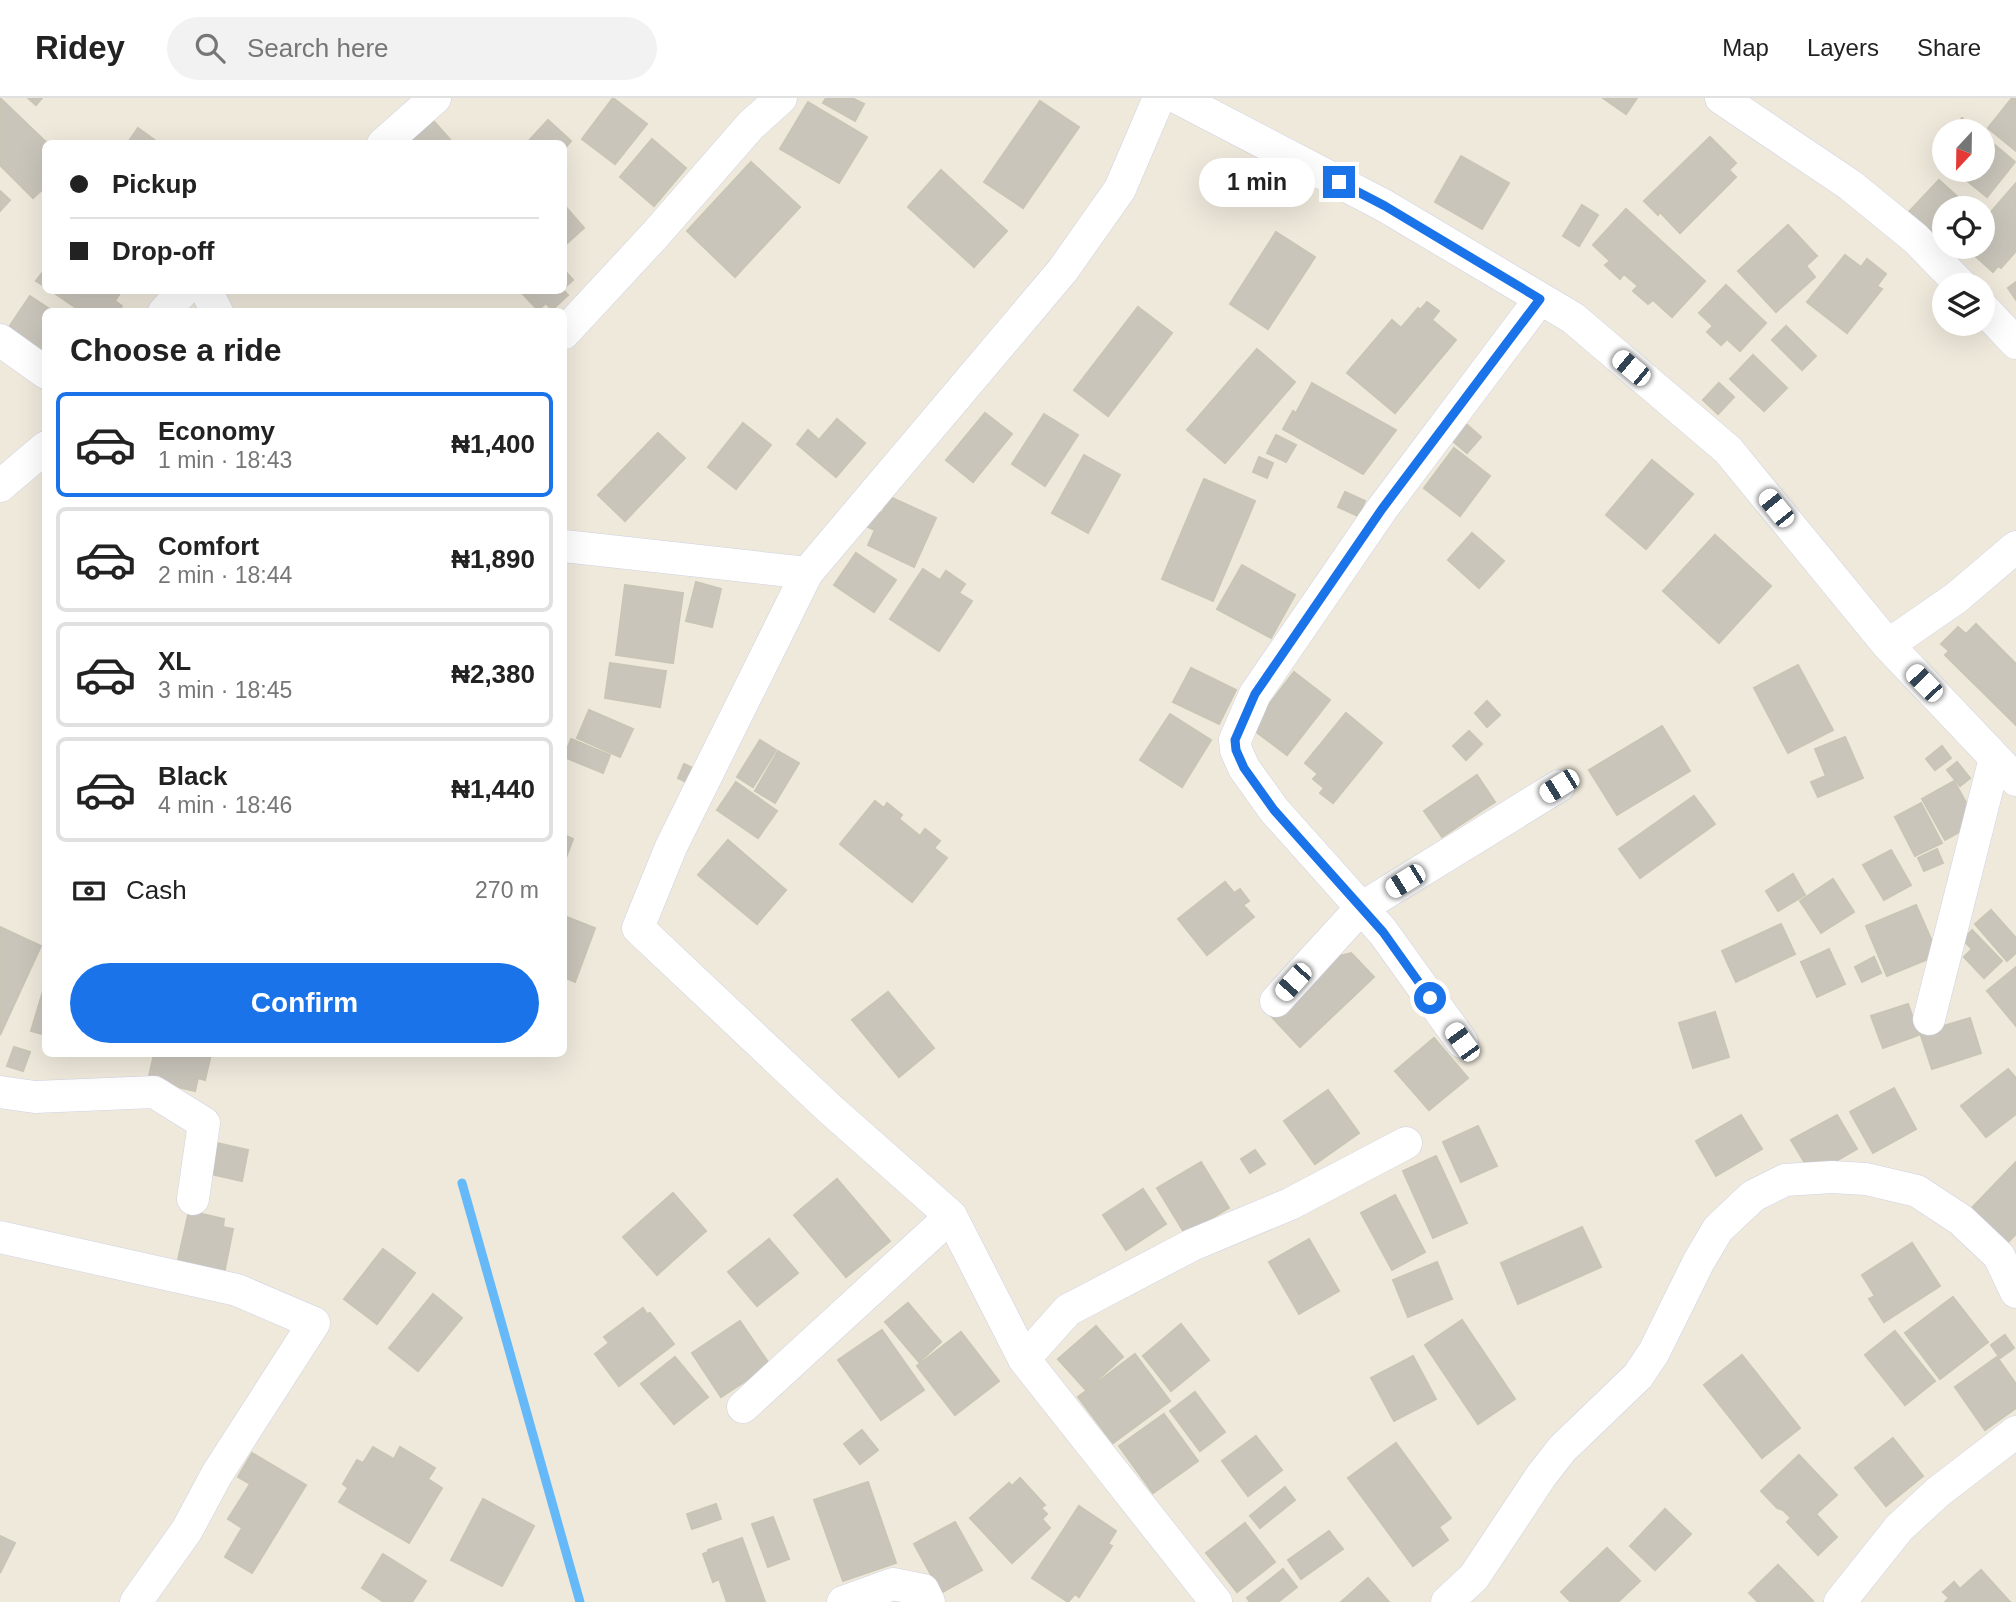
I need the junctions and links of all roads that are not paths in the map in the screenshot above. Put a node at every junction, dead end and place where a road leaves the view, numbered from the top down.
1 (435, 98) edge
2 (781, 98) edge
3 (1159, 98) edge
4 (1178, 98) edge
5 (1721, 98) edge
6 (388, 140) edge
7 (1949, 273) edge
8 (180, 294) edge
9 (1540, 299) junction
10 (168, 308) edge
11 (1995, 321) edge
12 (567, 330) edge
13 (0, 340) edge
14 (2016, 343) edge
15 (42, 370) edge
16 (42, 450) edge
17 (0, 486) edge
18 (567, 546) edge
19 (2016, 547) edge
20 (807, 573) junction
21 (1888, 645) junction
22 (2005, 769) edge
23 (1559, 786) dead end
24 (1361, 908) junction
25 (1276, 1001) dead end
26 (1929, 1019) dead end
27 (1462, 1042) dead end
28 (0, 1092) edge
29 (1406, 1143) dead end
30 (193, 1199) dead end
31 (951, 1216) junction
32 (0, 1237) edge
33 (2016, 1292) edge
34 (1024, 1359) junction
35 (743, 1407) dead end
36 (2016, 1432) edge
37 (136, 1602) edge
38 (843, 1602) edge
39 (929, 1602) edge
40 (1216, 1602) edge
41 (1447, 1602) edge
42 (1840, 1602) edge

1 - 6 street
2 - 12 street
3 - 20 street
4 - 9 street
5 - 7 street
8 - 10 street
9 - 21 street
9 - 24 street
11 - 14 street
13 - 15 street
16 - 17 street
18 - 20 street
19 - 21 street
20 - 31 street
21 - 22 street
22 - 26 street
23 - 24 street
24 - 25 street
24 - 27 street
28 - 30 street
29 - 34 street
31 - 34 street
31 - 35 street
32 - 37 street
33 - 41 street
34 - 40 street
36 - 42 street
38 - 39 street

